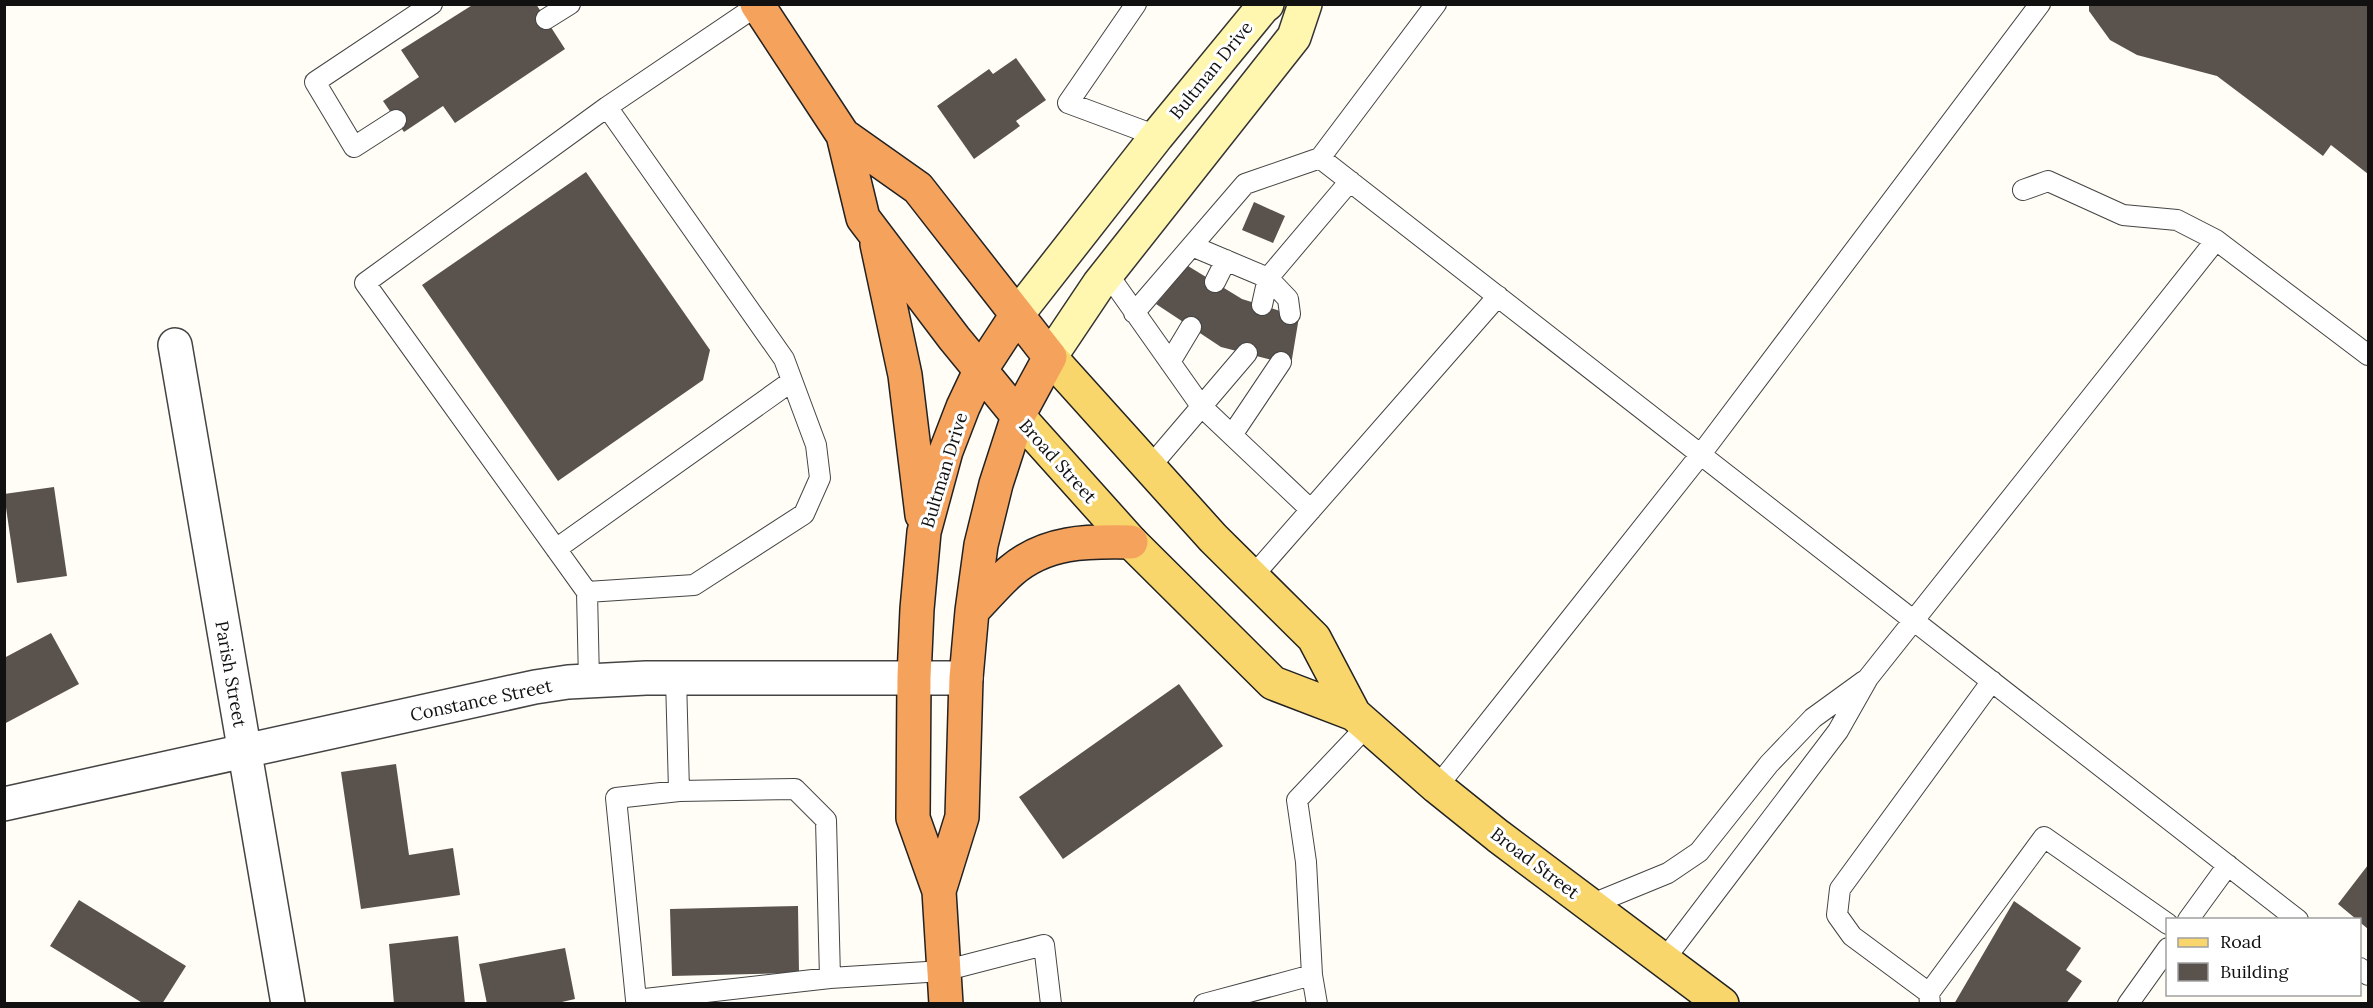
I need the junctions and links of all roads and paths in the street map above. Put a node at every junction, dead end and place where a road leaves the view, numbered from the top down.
1 (432, 4) edge
2 (570, 4) edge
3 (1137, 4) edge
4 (1268, 4) edge
5 (1305, 4) edge
6 (1436, 4) edge
7 (2040, 4) edge
8 (757, 5) edge
9 (546, 19) dead end
10 (607, 108) junction
11 (396, 120) dead end
12 (843, 135) junction
13 (1157, 136) junction
14 (1320, 158) junction
15 (1350, 181) junction
16 (2023, 190) dead end
17 (876, 236) junction
18 (2216, 240) junction
19 (1192, 246) junction
20 (1226, 260) junction
21 (1107, 273) junction
22 (1268, 278) junction
23 (1215, 282) dead end
24 (1498, 296) junction
25 (1262, 305) dead end
26 (1134, 313) junction
27 (1290, 314) dead end
28 (1017, 316) junction
29 (1191, 327) dead end
30 (175, 345) dead end
31 (1247, 353) dead end
32 (2368, 355) edge
33 (1050, 357) junction
34 (1170, 362) junction
35 (1281, 362) dead end
36 (980, 371) junction
37 (792, 381) junction
38 (1201, 406) junction
39 (1017, 416) junction
40 (1232, 435) junction
41 (1701, 454) junction
42 (1149, 468) junction
43 (1311, 510) junction
44 (924, 532) junction
45 (1131, 542) junction
46 (556, 549) junction
47 (1252, 577) junction
48 (587, 592) junction
49 (972, 611) junction
50 (1914, 621) junction
51 (914, 677) junction
52 (676, 678) junction
53 (966, 678) junction
54 (1868, 678) junction
55 (589, 681) junction
56 (1992, 681) junction
57 (1361, 720) junction
58 (245, 752) junction
59 (1437, 787) junction
60 (679, 791) junction
61 (4, 804) edge
62 (2228, 865) junction
63 (939, 891) junction
64 (1590, 905) junction
65 (2189, 918) edge
66 (2295, 918) edge
67 (2166, 923) edge
68 (2166, 951) edge
69 (1664, 960) junction
70 (943, 971) junction
71 (1312, 975) junction
72 (830, 978) junction
73 (1929, 998) edge
74 (288, 1004) edge
75 (946, 1004) edge
76 (1051, 1004) edge
77 (1204, 1004) edge
78 (1317, 1004) edge
79 (1722, 1004) edge
80 (2128, 1004) edge

1 - 11 lane
2 - 9 lane
3 - 13 lane
4 - 13 street, Bultman Drive
5 - 21 street, Bultman Drive
6 - 14 lane
7 - 41 lane
8 - 10 lane
8 - 12 highway, Broad Street
10 - 37 lane
10 - 46 lane
12 - 17 highway, Broad Street
12 - 28 highway, Broad Street
13 - 28 street, Bultman Drive
14 - 15 lane
14 - 19 lane
15 - 22 lane
15 - 24 lane
16 - 18 lane
17 - 36 highway, Broad Street
17 - 44 highway
18 - 32 lane
18 - 50 lane
19 - 20 lane
19 - 26 lane
20 - 22 lane
20 - 23 lane
21 - 26 lane
21 - 33 street, Bultman Drive
22 - 25 lane
22 - 27 lane
24 - 41 lane
24 - 43 lane
26 - 34 lane
28 - 33 highway, Broad Street
28 - 36 highway, Bultman Drive
29 - 34 lane
30 - 58 street, Parish Street
31 - 38 lane
33 - 39 highway, Bultman Drive
33 - 42 main road, Broad Street
34 - 38 lane
35 - 40 lane
36 - 39 highway, Broad Street
36 - 44 highway, Bultman Drive
37 - 46 lane
37 - 48 lane
38 - 40 lane
38 - 42 lane
39 - 45 main road, Broad Street
39 - 49 highway, Bultman Drive
40 - 43 lane
41 - 50 lane
41 - 59 lane
42 - 47 main road, Broad Street
43 - 47 lane
44 - 51 highway, Bultman Drive
45 - 49 highway
45 - 57 main road, Broad Street
46 - 48 lane
47 - 57 main road, Broad Street
48 - 55 lane
49 - 53 highway, Bultman Drive
50 - 54 lane
50 - 56 lane
51 - 52 street, Constance Street
51 - 53 street, Constance Street
51 - 63 highway, Bultman Drive
52 - 55 street, Constance Street
52 - 60 lane
53 - 63 highway, Bultman Drive
54 - 64 lane
54 - 69 lane
55 - 58 street, Constance Street
56 - 62 lane
56 - 73 lane
57 - 59 main road, Broad Street
57 - 71 lane
58 - 61 street, Constance Street
58 - 74 street, Parish Street
59 - 64 main road, Broad Street
60 - 72 lane
60 - 72 lane
62 - 65 lane
62 - 66 lane
63 - 70 highway, Bultman Drive
64 - 69 main road, Broad Street
67 - 73 lane
68 - 80 lane
69 - 79 main road, Broad Street
70 - 72 lane
70 - 75 highway, Bultman Drive
70 - 76 lane
71 - 77 lane
71 - 78 lane

